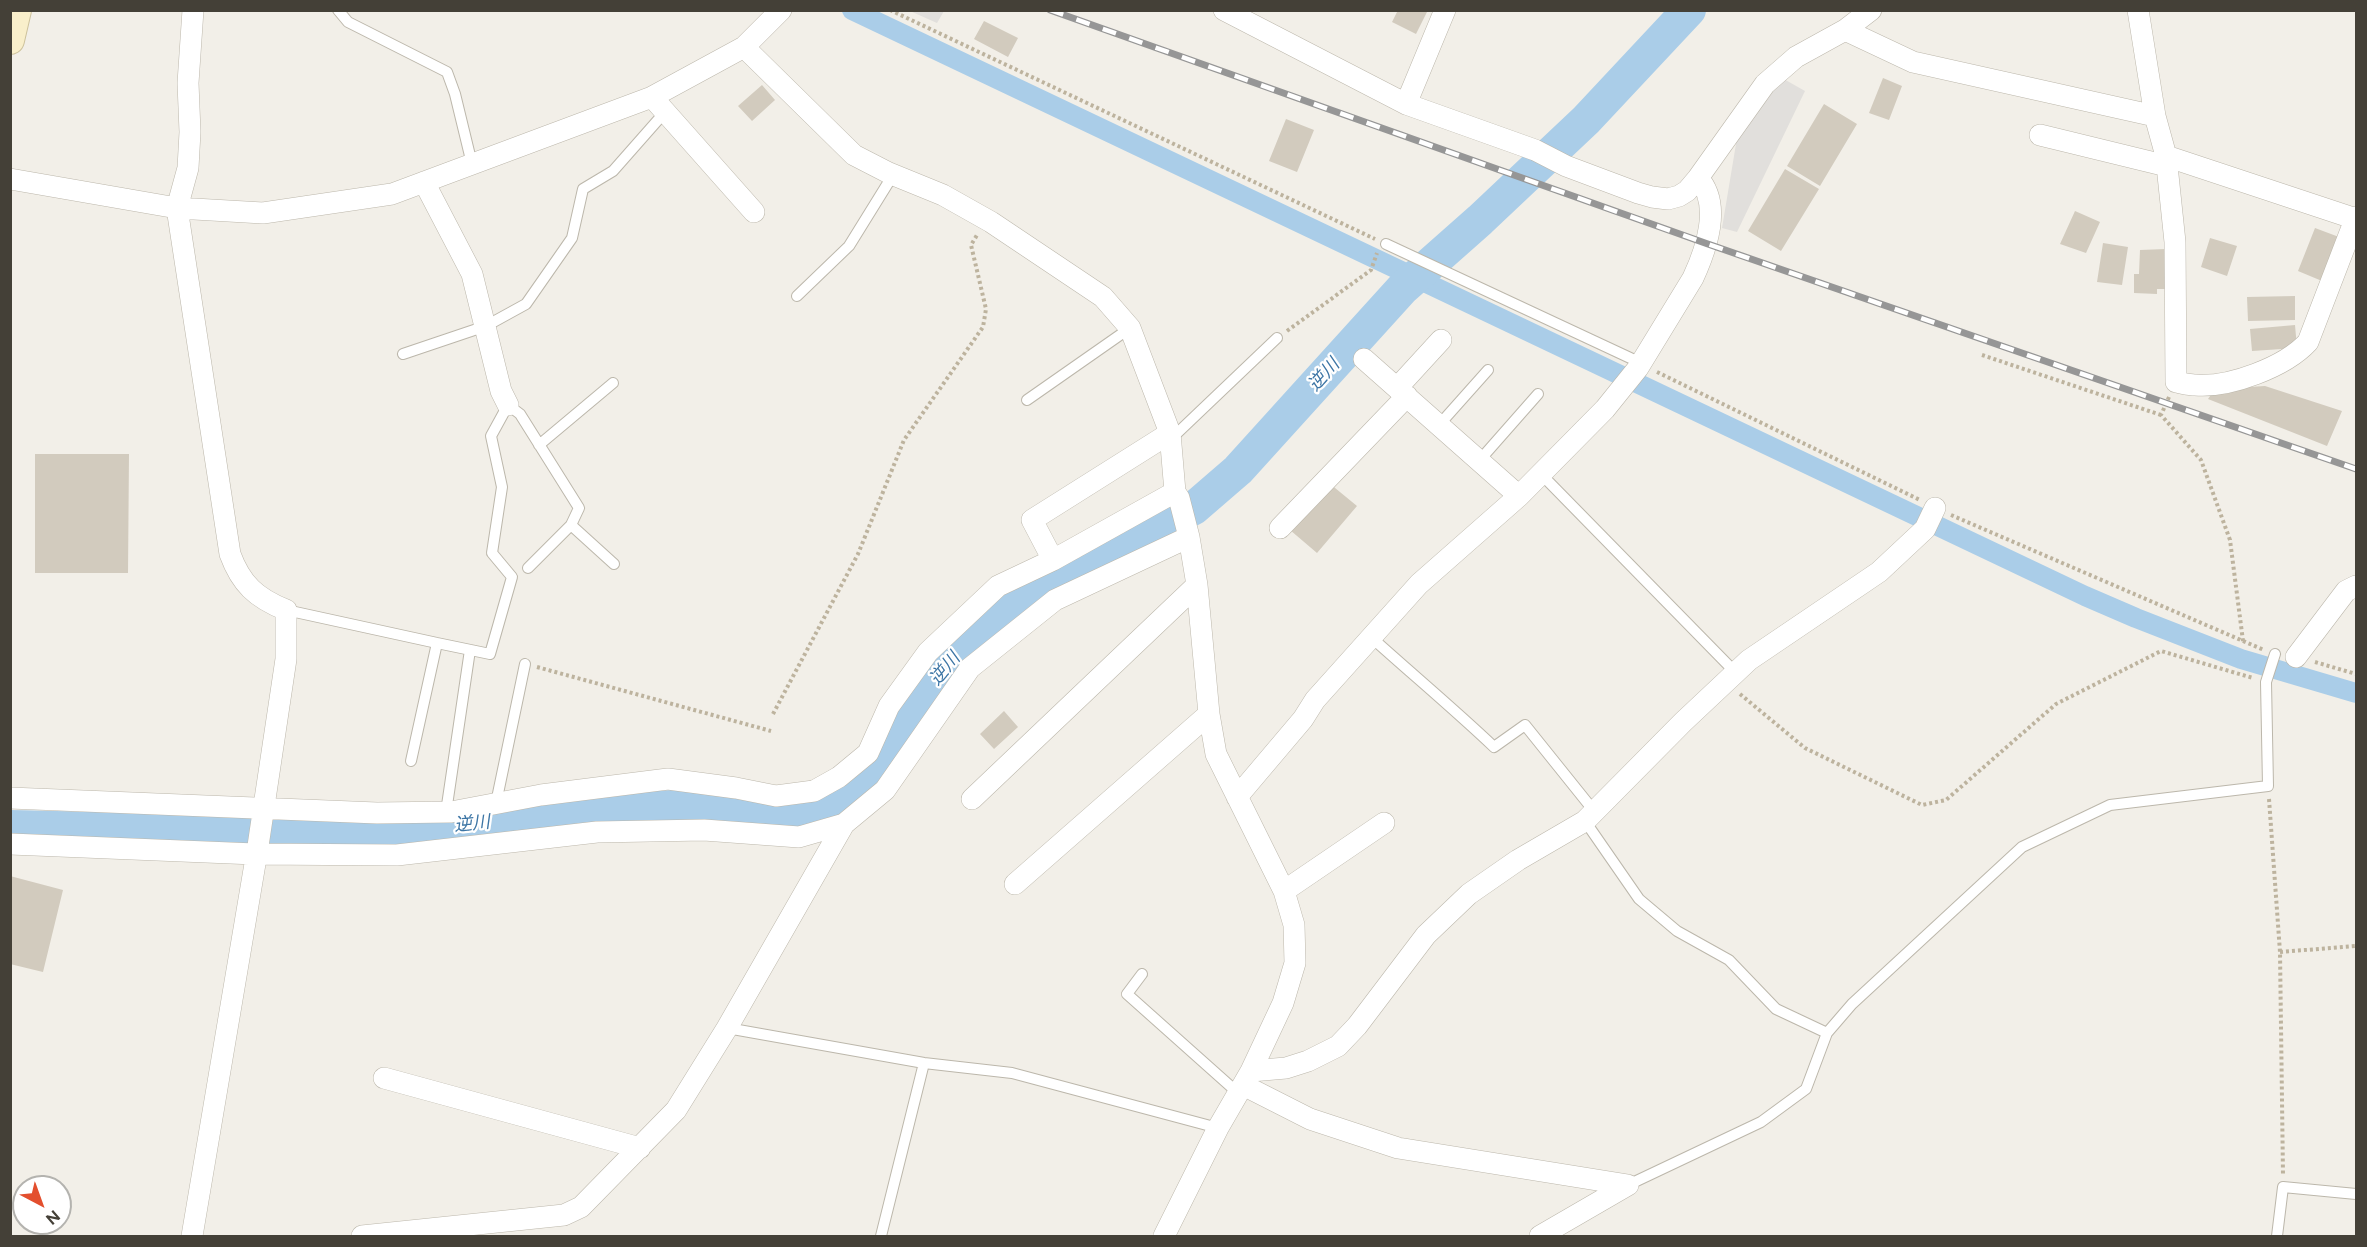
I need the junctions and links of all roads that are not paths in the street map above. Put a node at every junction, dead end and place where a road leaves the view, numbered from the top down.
1 (17, 10) edge
2 (193, 10) edge
3 (338, 10) edge
4 (781, 10) edge
5 (1224, 10) edge
6 (1445, 10) edge
7 (1871, 10) edge
8 (2138, 10) edge
9 (1845, 30) junction
10 (10, 40) edge
11 (744, 47) junction
12 (1406, 104) junction
13 (659, 105) junction
14 (2155, 116) junction
15 (2040, 135) dead end
16 (2166, 161) junction
17 (472, 164) junction
18 (893, 175) junction
19 (1698, 178) junction
20 (10, 179) edge
21 (424, 182) junction
22 (177, 208) junction
23 (754, 212) dead end
24 (2356, 218) edge
25 (1386, 244) road end
26 (797, 296) dead end
27 (486, 326) junction
28 (1130, 328) junction
29 (1277, 338) road end
30 (1441, 340) dead end
31 (403, 354) dead end
32 (1364, 359) dead end
33 (1639, 366) junction
34 (1488, 370) dead end
35 (613, 383) dead end
36 (1402, 392) junction
37 (1538, 394) dead end
38 (1027, 400) dead end
39 (508, 405) junction
40 (1439, 425) junction
41 (1170, 436) junction
42 (539, 445) junction
43 (1479, 461) junction
44 (1541, 474) junction
45 (1178, 495) junction
46 (1519, 496) junction
47 (1931, 517) road end
48 (572, 525) junction
49 (1280, 528) dead end
50 (1187, 530) junction
51 (1053, 560) junction
52 (614, 564) dead end
53 (528, 568) dead end
54 (1197, 585) junction
55 (2356, 586) edge
56 (286, 610) junction
57 (1371, 637) junction
58 (437, 643) junction
59 (470, 650) junction
60 (2282, 656) joint
61 (525, 664) road end
62 (1731, 677) junction
63 (1209, 714) junction
64 (411, 761) dead end
65 (1237, 796) junction
66 (10, 798) edge
67 (972, 799) dead end
68 (496, 803) junction
69 (446, 812) junction
70 (261, 815) junction
71 (1589, 816) junction
72 (1384, 823) dead end
73 (844, 824) junction
74 (10, 844) edge
75 (256, 850) junction
76 (1015, 884) dead end
77 (1284, 891) junction
78 (1142, 974) dead end
79 (727, 1028) junction
80 (1827, 1033) junction
81 (924, 1063) junction
82 (384, 1078) dead end
83 (1244, 1083) junction
84 (1218, 1128) junction
85 (640, 1148) junction
86 (1628, 1185) junction
87 (2356, 1194) edge
88 (192, 1236) edge
89 (362, 1236) edge
90 (881, 1236) edge
91 (1164, 1236) edge
92 (1540, 1236) edge
93 (2277, 1236) edge

1 - 10 street
2 - 22 street
3 - 17 lane
4 - 11 street
5 - 12 street
6 - 12 street
7 - 9 street
8 - 14 street
9 - 14 street
9 - 19 street
11 - 13 street
11 - 18 street
12 - 19 street
13 - 17 street
13 - 23 street
13 - 27 lane
14 - 16 street
15 - 16 street
16 - 24 street
16 - 24 street
17 - 21 street
18 - 26 lane
18 - 28 street
19 - 33 street
20 - 22 street
21 - 22 street
21 - 27 street
22 - 56 street
25 - 33 lane
27 - 31 lane
27 - 39 street
28 - 38 lane
28 - 41 street
29 - 41 lane
30 - 36 street
32 - 36 street
33 - 44 street
34 - 40 lane
35 - 42 lane
36 - 40 street
36 - 49 street
37 - 43 lane
39 - 42 lane
39 - 59 lane
40 - 43 street
41 - 45 street
41 - 51 street
42 - 48 lane
43 - 46 street
44 - 46 street
44 - 62 lane
45 - 50 street
45 - 51 street
46 - 57 street
47 - 62 street
48 - 52 lane
48 - 53 lane
50 - 54 street
50 - 73 street
51 - 68 street
54 - 63 street
54 - 67 street
55 - 60 street
56 - 58 lane
56 - 70 street
57 - 65 street
57 - 71 lane
58 - 59 lane
58 - 64 lane
59 - 69 lane
60 - 80 lane
61 - 68 lane
62 - 71 street
63 - 65 street
63 - 76 street
65 - 77 street
66 - 70 street
68 - 69 street
69 - 70 street
70 - 75 street
71 - 80 lane
71 - 83 street
72 - 77 street
73 - 75 street
73 - 79 street
74 - 75 street
75 - 88 street
77 - 83 street
78 - 83 lane
79 - 81 lane
79 - 85 street
80 - 86 lane
81 - 84 lane
81 - 90 lane
82 - 85 street
83 - 84 street
83 - 86 street
84 - 91 street
85 - 89 street
86 - 92 street
87 - 93 lane

